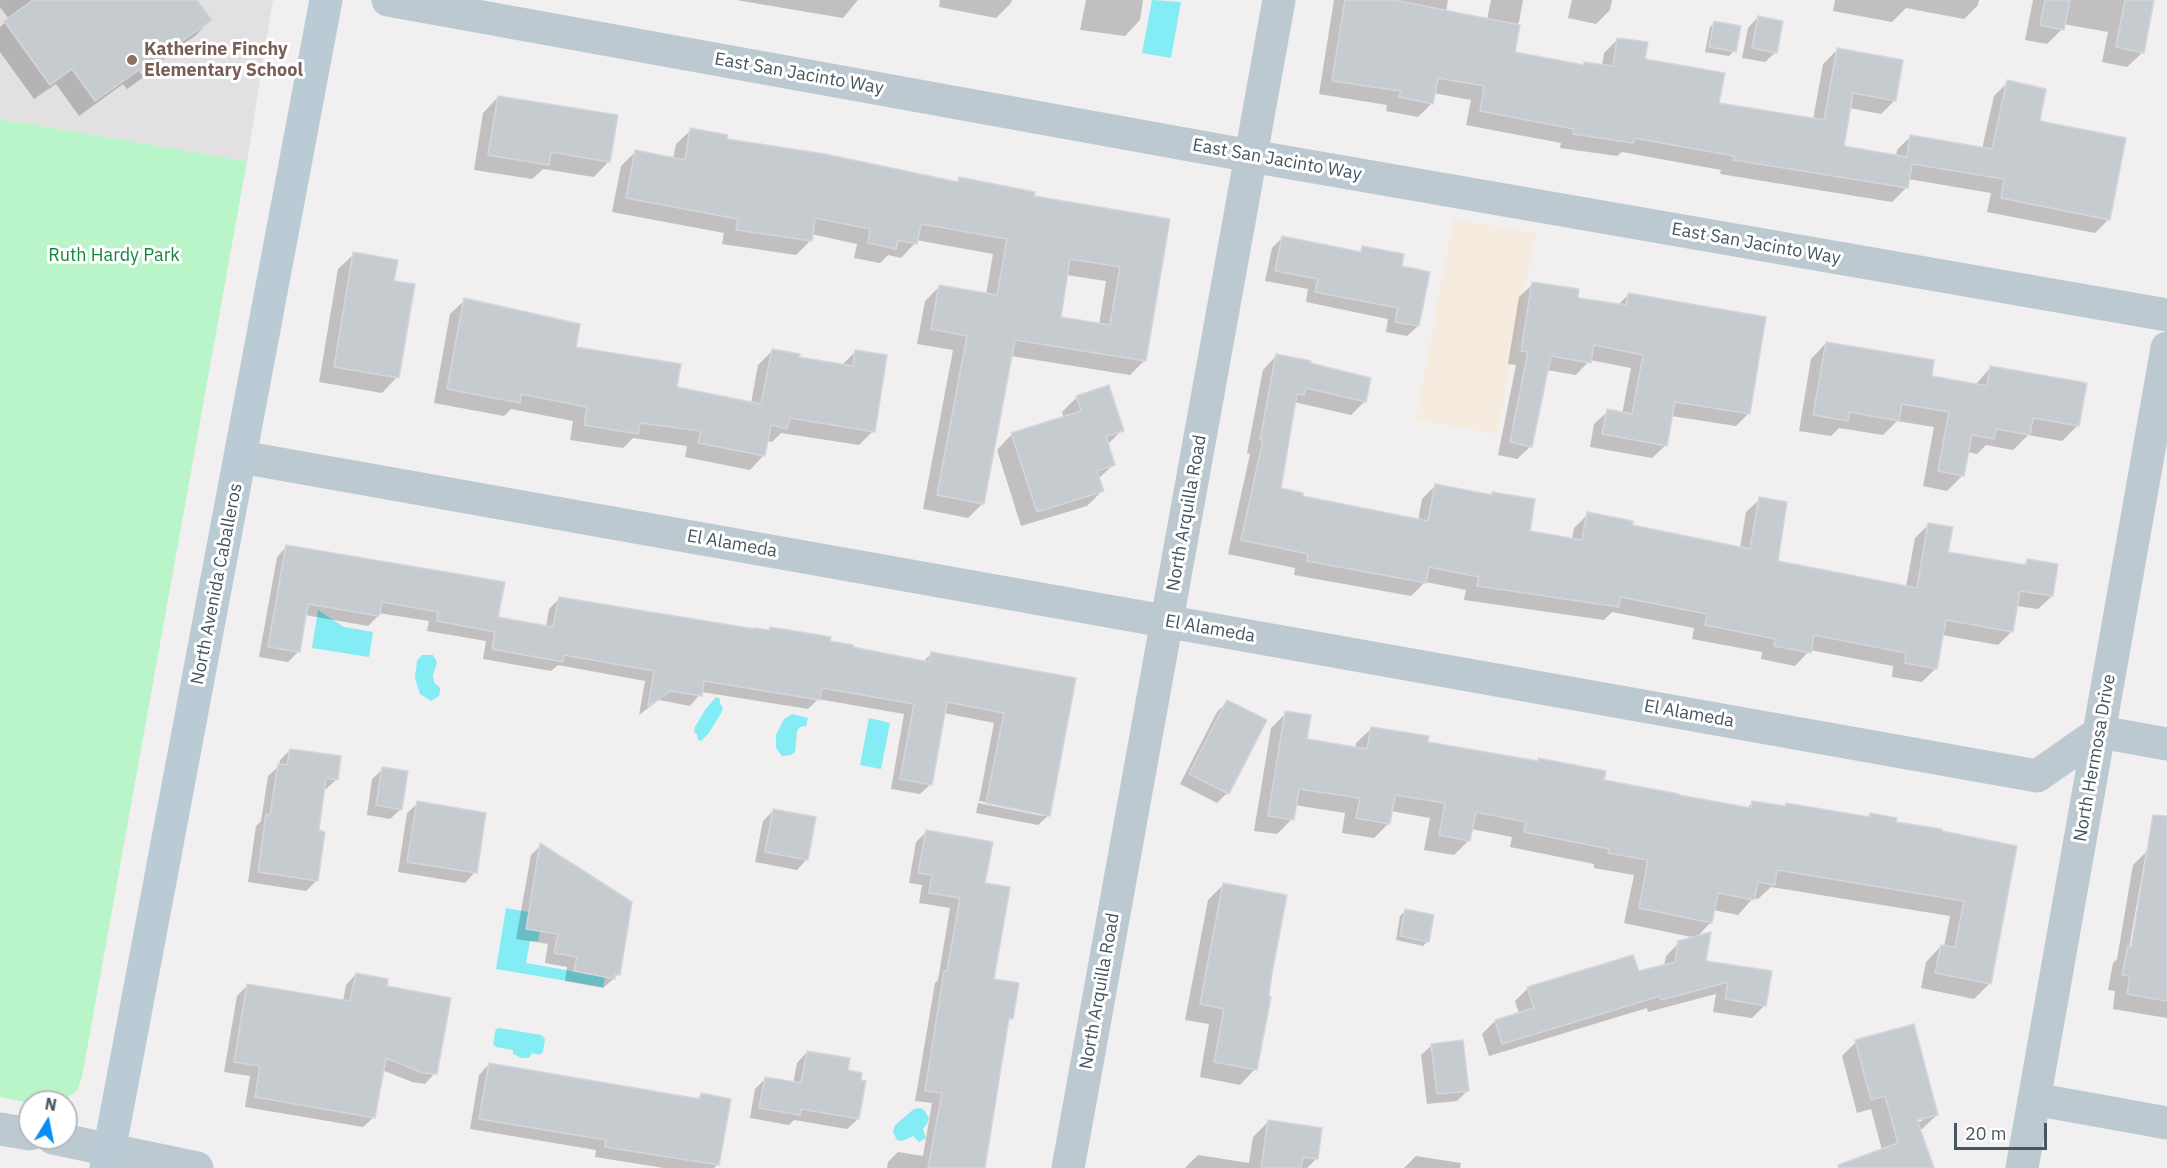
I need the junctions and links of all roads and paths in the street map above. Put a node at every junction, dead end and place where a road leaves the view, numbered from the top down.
1 (326, 0) edge
2 (388, 0) edge
3 (1279, 0) edge
4 (1251, 156) junction
5 (2167, 315) edge
6 (2167, 348) edge
7 (241, 457) junction
8 (1168, 622) junction
9 (2100, 732) junction
10 (2167, 744) edge
11 (2034, 1099) junction
12 (2167, 1123) edge
13 (0, 1128) edge
14 (18, 1132) edge
15 (78, 1147) edge
16 (108, 1158) edge
17 (197, 1168) edge
18 (1068, 1168) edge
19 (2022, 1168) edge

1 - 7 street, North Avenida Caballeros
2 - 4 street, East San Jacinto Way
3 - 4 street, North Arquilla Road
4 - 5 street, East San Jacinto Way
4 - 8 street, North Arquilla Road
6 - 9 street, North Hermosa Drive
7 - 8 street, El Alameda
7 - 16 street, North Avenida Caballeros
8 - 9 street, El Alameda
8 - 18 street, North Arquilla Road
9 - 10 street
9 - 11 street, North Hermosa Drive
11 - 12 street
11 - 19 street, North Hermosa Drive
13 - 14 street
15 - 16 street
16 - 17 street

